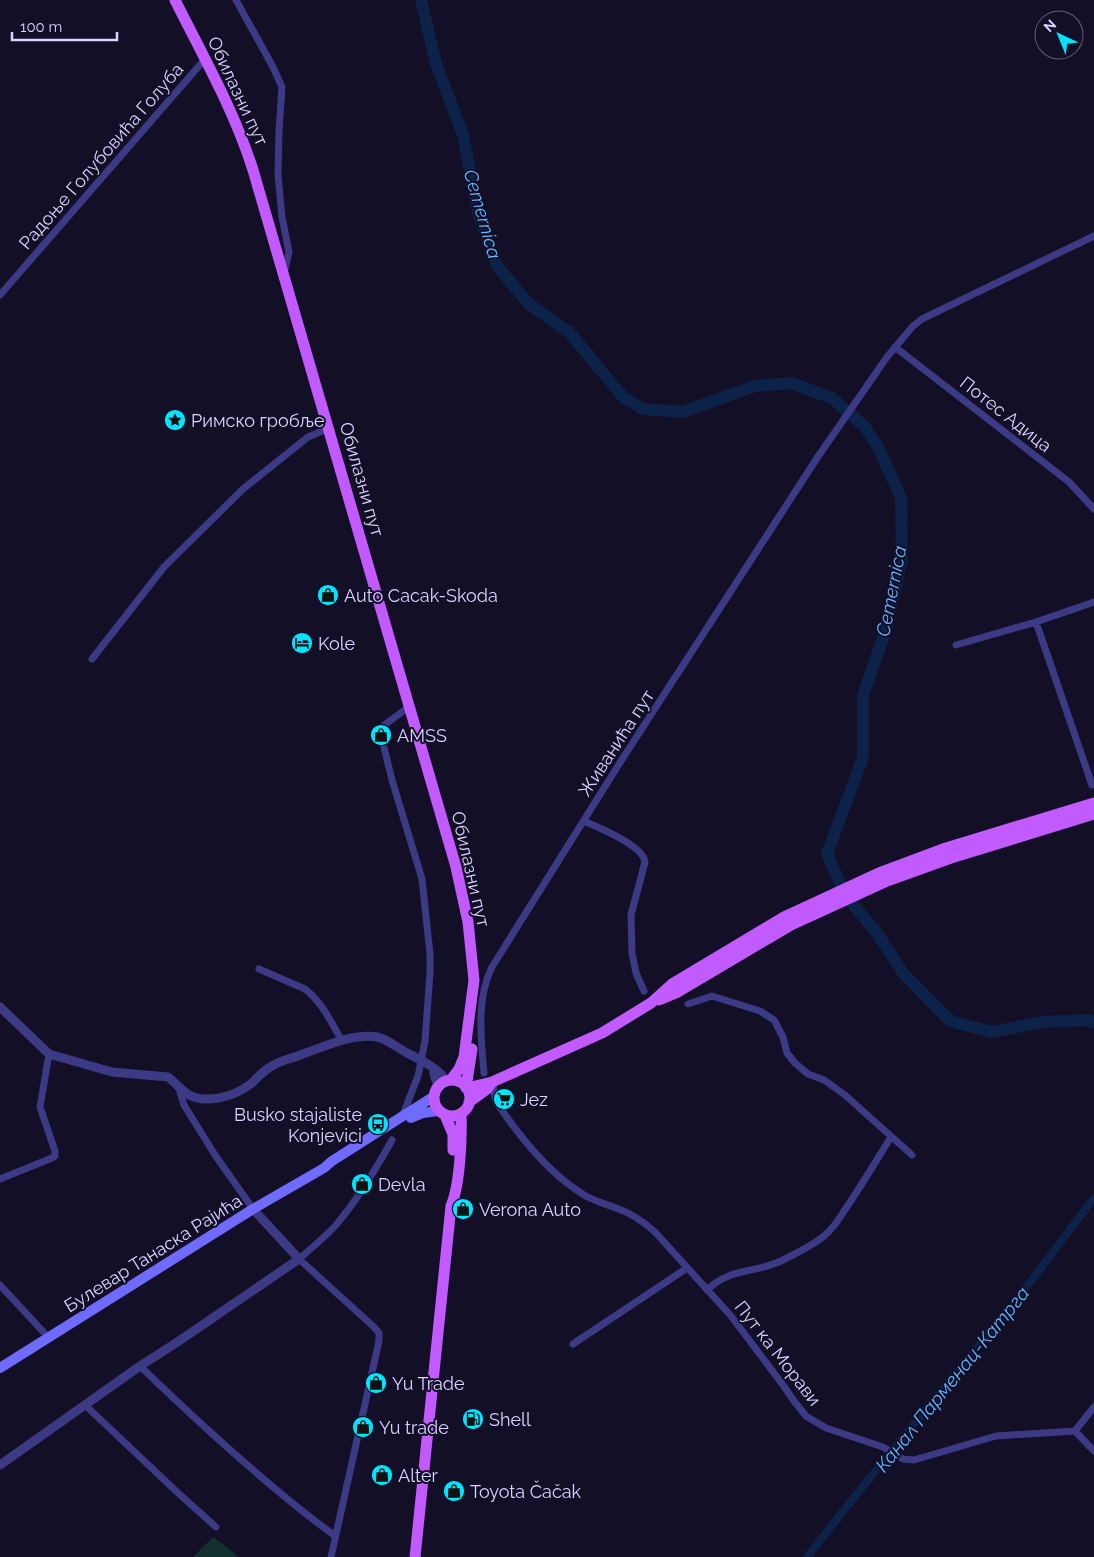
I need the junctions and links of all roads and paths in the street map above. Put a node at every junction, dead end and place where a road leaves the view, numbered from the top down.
1 (175, 0) edge
2 (236, 0) edge
3 (205, 59) junction
4 (1094, 236) edge
5 (284, 274) junction
6 (0, 295) edge
7 (895, 347) junction
8 (329, 428) junction
9 (1094, 509) edge
10 (1094, 602) edge
11 (1036, 622) junction
12 (956, 645) dead end
13 (92, 659) dead end
14 (410, 706) junction
15 (1092, 785) dead end
16 (1094, 803) edge
17 (1094, 814) edge
18 (584, 821) junction
19 (883, 877) junction
20 (259, 969) dead end
21 (478, 985) junction
22 (644, 991) dead end
23 (688, 1004) dead end
24 (0, 1007) edge
25 (342, 1041) junction
26 (49, 1054) junction
27 (422, 1061) junction
28 (471, 1062) junction
29 (489, 1080) junction
30 (445, 1082) junction
31 (179, 1088) junction
32 (467, 1088) junction
33 (433, 1097) junction
34 (470, 1102) junction
35 (499, 1106) joint
36 (442, 1113) junction
37 (461, 1114) junction
38 (401, 1122) junction
39 (891, 1136) junction
40 (392, 1140) dead end
41 (912, 1155) dead end
42 (0, 1179) edge
43 (451, 1206) junction
44 (253, 1209) junction
45 (299, 1259) junction
46 (687, 1268) junction
47 (0, 1285) edge
48 (707, 1290) junction
49 (48, 1337) junction
50 (573, 1344) dead end
51 (140, 1366) junction
52 (0, 1368) edge
53 (84, 1404) junction
54 (1094, 1407) edge
55 (1075, 1431) junction
56 (1094, 1451) edge
57 (0, 1465) edge
58 (216, 1527) dead end
59 (336, 1536) junction
60 (331, 1557) edge
61 (415, 1557) edge

1 - 3 main road, Обилазни пут
2 - 5 street
3 - 5 main road, Обилазни пут
3 - 6 street, Радоње Голубовића Голуба
4 - 7 street
5 - 8 main road, Обилазни пут
7 - 9 street, Потес Адица
7 - 18 street, Живанића пут
8 - 13 street
8 - 14 main road, Обилазни пут
10 - 11 street
11 - 12 street
11 - 15 street
14 - 21 main road, Обилазни пут
14 - 27 street
16 - 19 main road
17 - 19 main road
18 - 21 street, Живанића пут
18 - 22 street
19 - 29 main road
20 - 25 street
21 - 28 main road
21 - 29 street, Живанића пут
21 - 30 main road
23 - 39 street
24 - 26 street
25 - 27 street
25 - 31 street
26 - 31 street
26 - 42 street
27 - 30 street
27 - 38 street
28 - 29 main road
28 - 32 main road
29 - 32 main road
29 - 34 main road
29 - 35 street, Живанића пут
30 - 32 main road
30 - 33 main road
31 - 44 street
32 - 34 main road
33 - 36 main road
33 - 38 main road
34 - 37 main road
35 - 46 street, Пут ка Морави
36 - 37 main road
36 - 38 main road
36 - 43 main road
37 - 43 main road
38 - 44 main road, Булевар Танаска Рајића
39 - 41 street
39 - 48 street
40 - 45 street
43 - 61 main road
44 - 45 street
44 - 49 main road, Булевар Танаска Рајића
45 - 51 street
45 - 59 street
46 - 48 street, Пут ка Морави
46 - 50 street
47 - 49 street
48 - 55 street, Пут ка Морави
49 - 52 main road, Булевар Танаска Рајића
51 - 53 street
51 - 59 street
53 - 57 street
53 - 58 street
54 - 55 street
55 - 56 street
59 - 60 street

